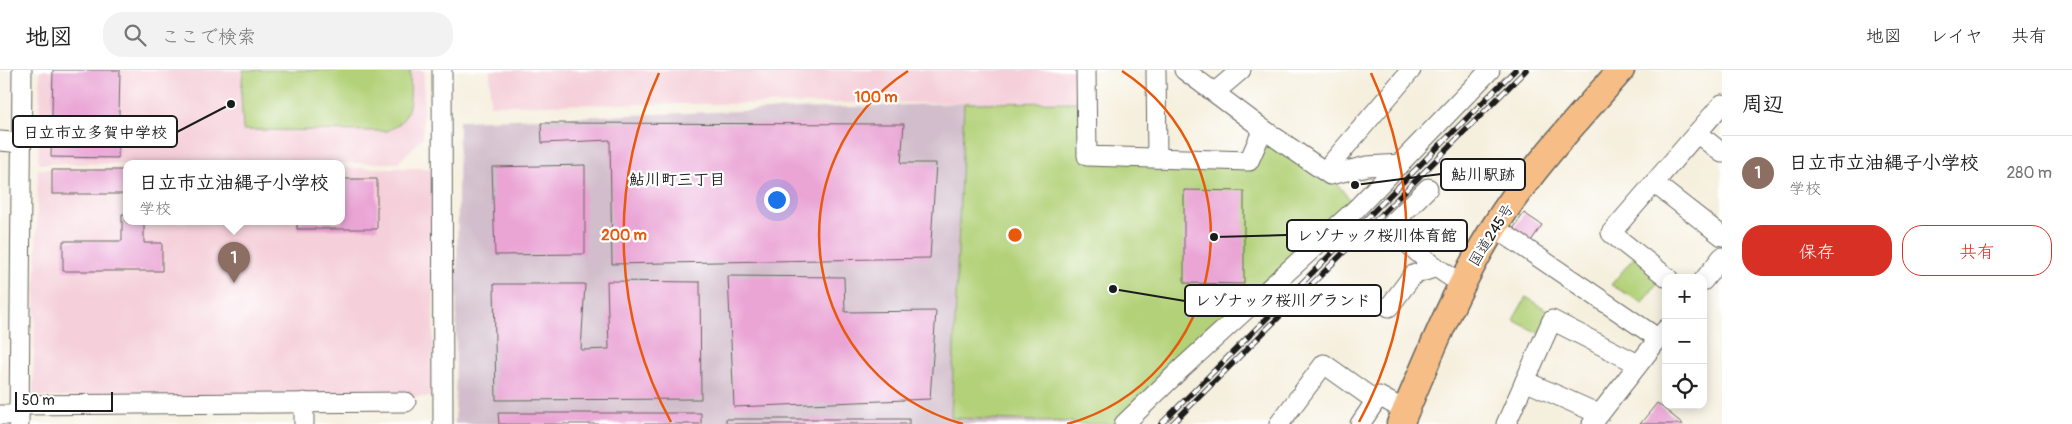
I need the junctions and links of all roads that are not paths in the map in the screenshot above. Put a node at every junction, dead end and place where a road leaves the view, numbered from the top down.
1 (22, 70) edge
2 (442, 70) edge
3 (1086, 70) edge
4 (1156, 70) edge
5 (1184, 70) edge
6 (1241, 70) edge
7 (1411, 70) edge
8 (1490, 70) edge
9 (1621, 70) edge
10 (1215, 92) junction
11 (1722, 104) edge
12 (1263, 129) junction
13 (1697, 133) junction
14 (0, 141) edge
15 (22, 143) junction
16 (1722, 153) edge
17 (1157, 158) junction
18 (1401, 164) junction
19 (1325, 171) junction
20 (1654, 183) junction
21 (1428, 188) dead end
22 (1494, 227) junction
23 (1722, 236) edge
24 (1722, 257) edge
25 (1434, 268) junction
26 (1663, 274) edge
27 (1707, 276) edge
28 (1462, 284) junction
29 (1390, 307) dead end
30 (1662, 334) edge
31 (1638, 364) junction
32 (1525, 381) junction
33 (1376, 401) junction
34 (304, 402) junction
35 (406, 402) dead end
36 (0, 415) edge
37 (19, 415) edge
38 (1403, 417) edge
39 (1596, 419) edge
40 (304, 424) edge
41 (442, 424) edge
42 (1124, 424) edge
43 (1278, 424) edge
44 (1360, 424) edge
45 (1506, 424) edge

1 - 15 street
2 - 41 street
3 - 17 street
4 - 17 street
5 - 10 street
6 - 10 street
7 - 19 street
8 - 18 street
9 - 22 highway, 国道245号
10 - 12 street
11 - 13 street
12 - 17 street
12 - 19 street
13 - 16 street
13 - 20 street
14 - 15 street
15 - 37 street
18 - 19 street
18 - 42 street
20 - 23 street
20 - 26 street
21 - 25 street
22 - 28 highway, 国道245号
22 - 30 street
24 - 27 street
25 - 28 street
25 - 29 street
28 - 38 highway, 国道245号
30 - 31 street
31 - 32 street
31 - 39 street
32 - 39 street
32 - 45 street
33 - 38 street
33 - 43 street
33 - 44 street
34 - 35 street
34 - 37 street
34 - 40 street
36 - 37 street

